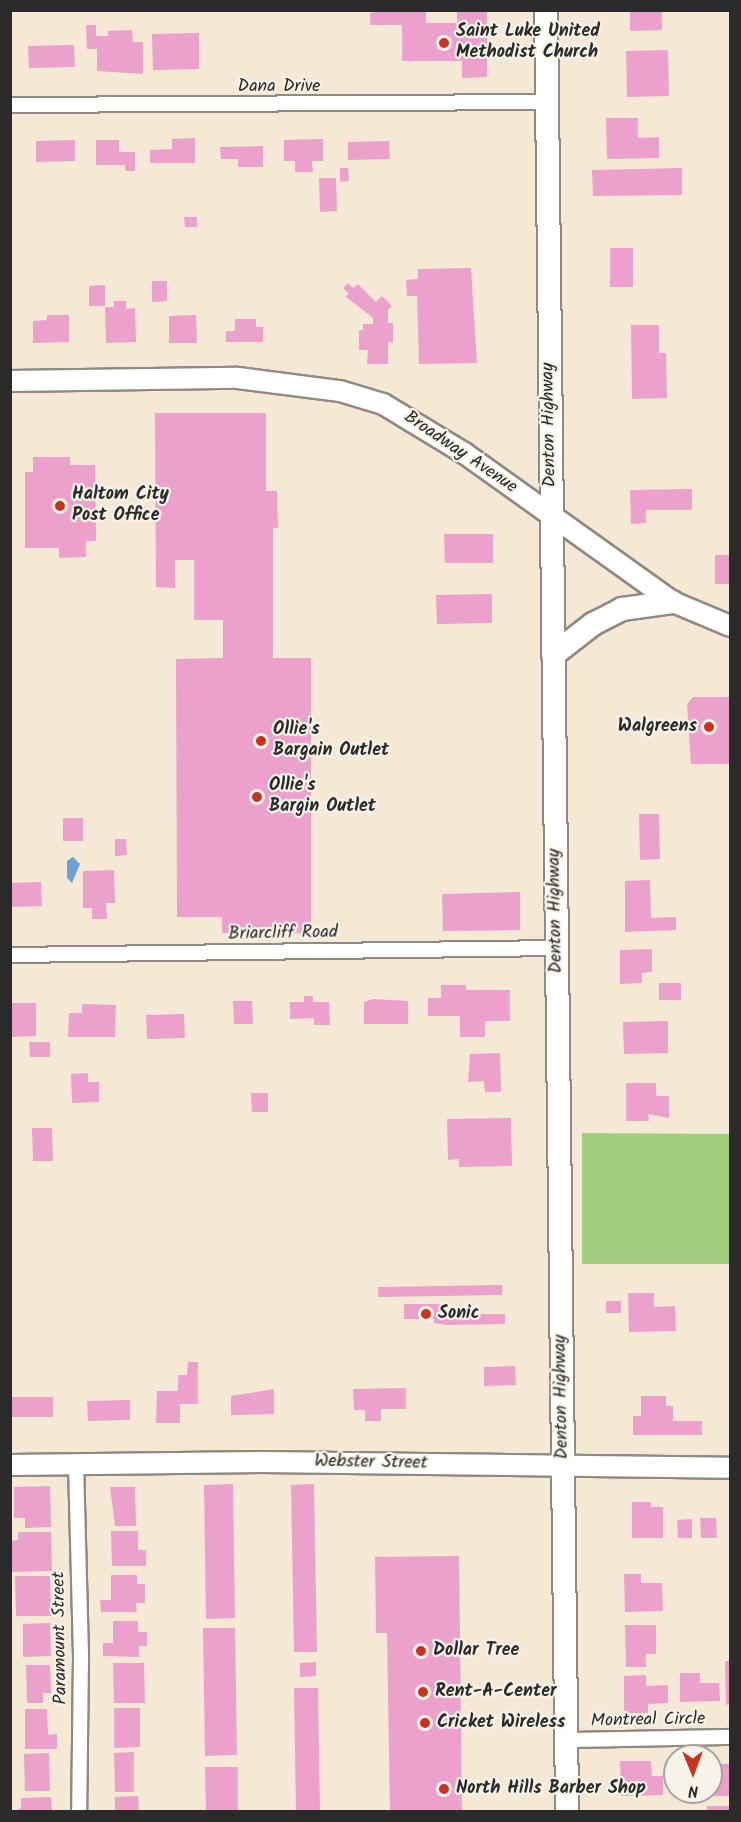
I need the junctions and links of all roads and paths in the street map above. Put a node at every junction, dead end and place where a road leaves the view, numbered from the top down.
1 (546, 10) edge
2 (547, 102) junction
3 (10, 105) edge
4 (10, 381) edge
5 (551, 515) junction
6 (673, 602) junction
7 (730, 626) edge
8 (553, 655) junction
9 (556, 948) junction
10 (10, 955) edge
11 (76, 1464) junction
12 (10, 1465) edge
13 (562, 1466) junction
14 (730, 1468) edge
15 (730, 1737) edge
16 (567, 1740) junction
17 (79, 1812) edge
18 (567, 1812) edge

1 - 2 main road, Denton Highway
2 - 3 street, Dana Drive
2 - 5 main road, Denton Highway
4 - 5 main road, Broadway Avenue
5 - 6 main road, Broadway Avenue
5 - 8 main road, Denton Highway
6 - 7 main road, Broadway Avenue
6 - 8 main road
8 - 9 main road, Denton Highway
9 - 10 street, Briarcliff Road
9 - 13 main road, Denton Highway
11 - 12 main road, Webster Street
11 - 13 main road, Webster Street
11 - 17 street, Paramount Street
13 - 14 main road, Webster Street
13 - 16 main road, Denton Highway
15 - 16 street, Montreal Circle
16 - 18 main road, Denton Highway

